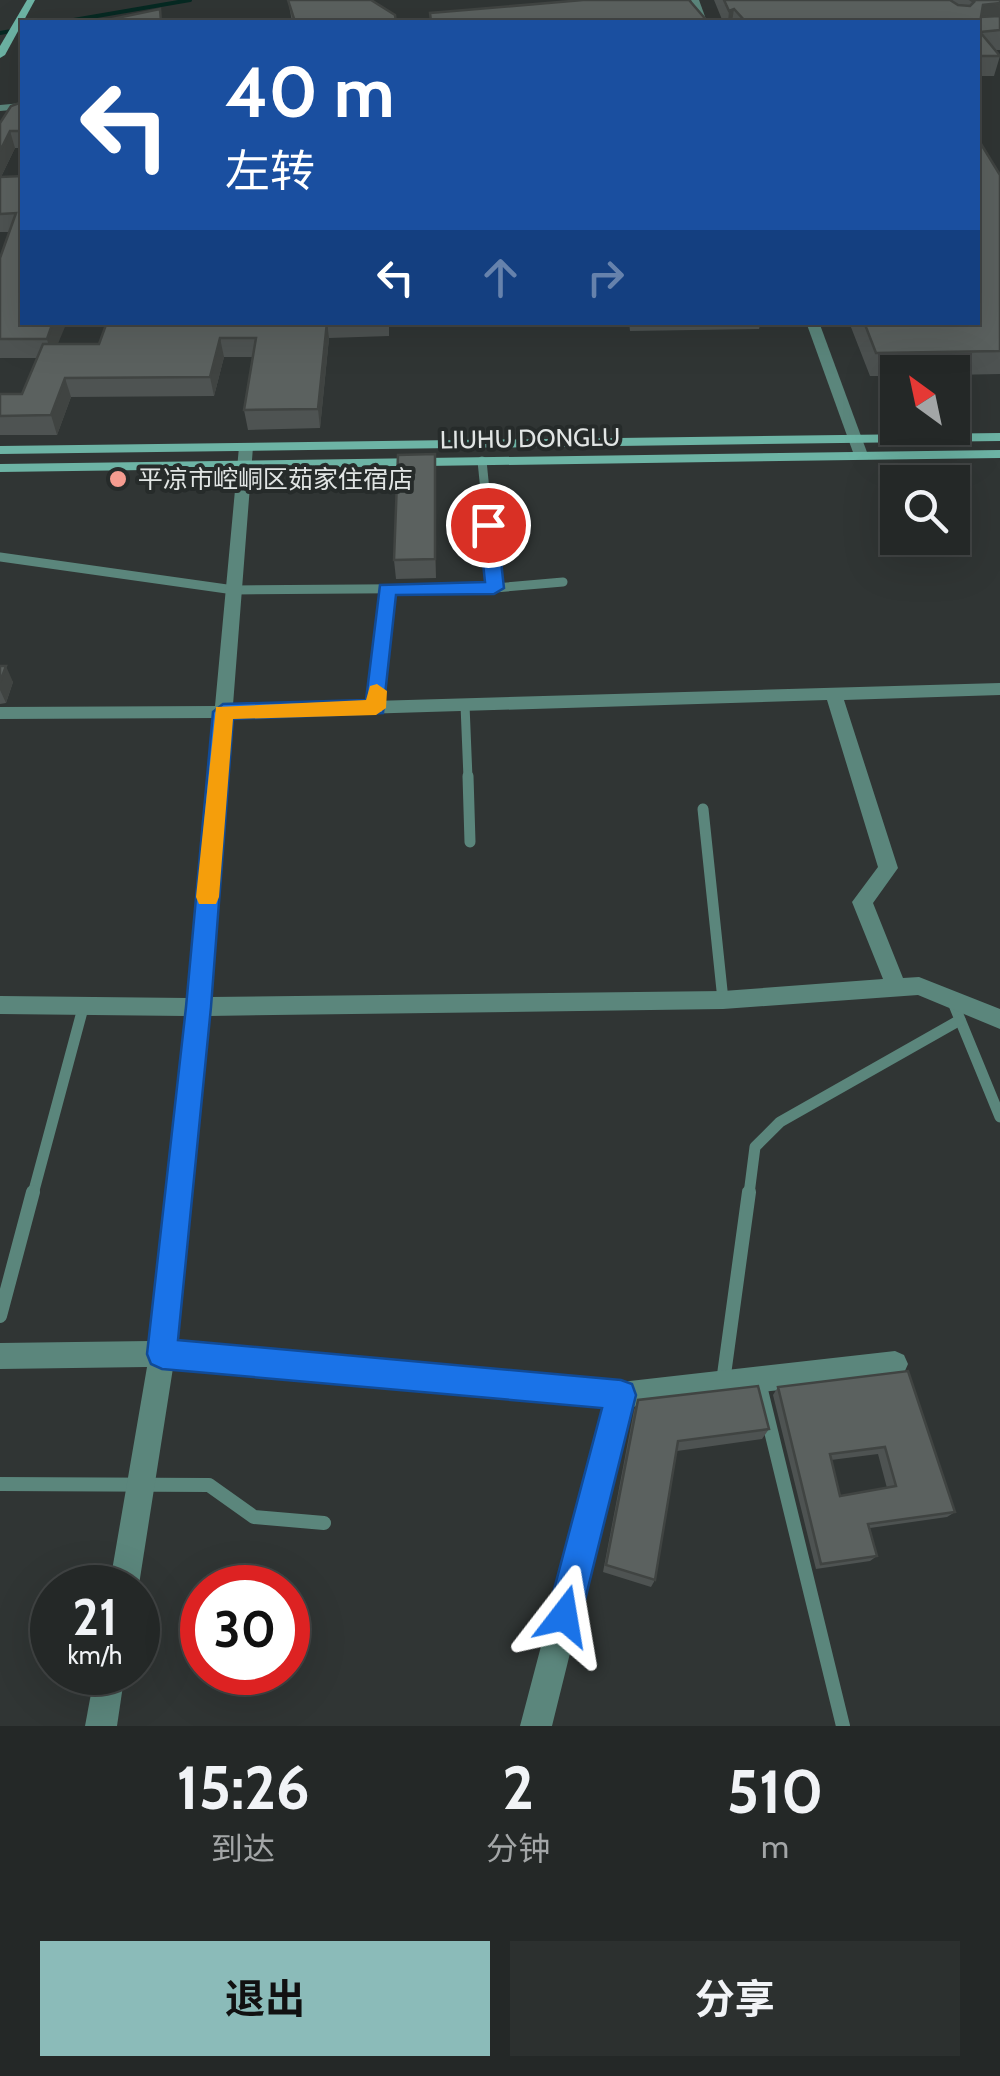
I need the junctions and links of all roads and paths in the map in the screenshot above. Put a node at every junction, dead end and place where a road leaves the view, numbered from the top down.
1 (28, 1) edge
2 (0, 30) edge
3 (0, 55) edge
4 (813, 325) edge
5 (1000, 437) edge
6 (854, 439) junction
7 (0, 450) edge
8 (1000, 454) edge
9 (861, 455) junction
10 (244, 456) junction
11 (482, 461) junction
12 (0, 468) edge
13 (0, 558) edge
14 (563, 582) dead end
15 (494, 588) junction
16 (387, 589) junction
17 (234, 590) junction
18 (1000, 689) edge
19 (833, 692) junction
20 (465, 705) junction
21 (376, 708) junction
22 (223, 712) junction
23 (0, 713) edge
24 (703, 809) dead end
25 (470, 842) dead end
26 (896, 986) junction
27 (723, 1000) junction
28 (0, 1005) edge
29 (198, 1007) junction
30 (83, 1008) junction
31 (956, 1010) junction
32 (1000, 1019) edge
33 (1000, 1117) edge
34 (0, 1316) edge
35 (162, 1354) junction
36 (0, 1356) edge
37 (895, 1364) dead end
38 (759, 1380) junction
39 (723, 1383) junction
40 (621, 1395) junction
41 (0, 1484) edge
42 (140, 1486) junction
43 (324, 1524) dead end
44 (128, 1565) edge
45 (106, 1695) edge
46 (101, 1726) edge
47 (536, 1726) edge
48 (843, 1726) edge

1 - 2 main road
1 - 3 main road
4 - 6 street
5 - 6 main road, LIUHU DONGLU
6 - 9 street
6 - 10 main road, LIUHU DONGLU
7 - 10 main road, LIUHU DONGLU
8 - 9 main road, LIUHU DONGLU
9 - 11 main road, LIUHU DONGLU
10 - 11 main road, LIUHU DONGLU
10 - 12 main road, LIUHU DONGLU
10 - 17 street
11 - 15 lane
13 - 17 lane
14 - 15 lane
15 - 16 lane
16 - 17 lane
16 - 21 lane
17 - 22 street
18 - 19 street
19 - 20 street
19 - 26 street
20 - 21 street
20 - 25 lane
21 - 22 street
22 - 23 street
22 - 29 street
24 - 27 lane
26 - 27 street
26 - 31 street
27 - 29 street
28 - 30 street
29 - 30 street
29 - 35 street
30 - 34 lane
31 - 32 street
31 - 33 lane
31 - 39 lane
35 - 36 street
35 - 40 street
35 - 42 street
37 - 38 street
38 - 39 street
38 - 48 lane
39 - 40 street
40 - 47 street
41 - 42 lane
42 - 43 lane
42 - 44 street
45 - 46 street

